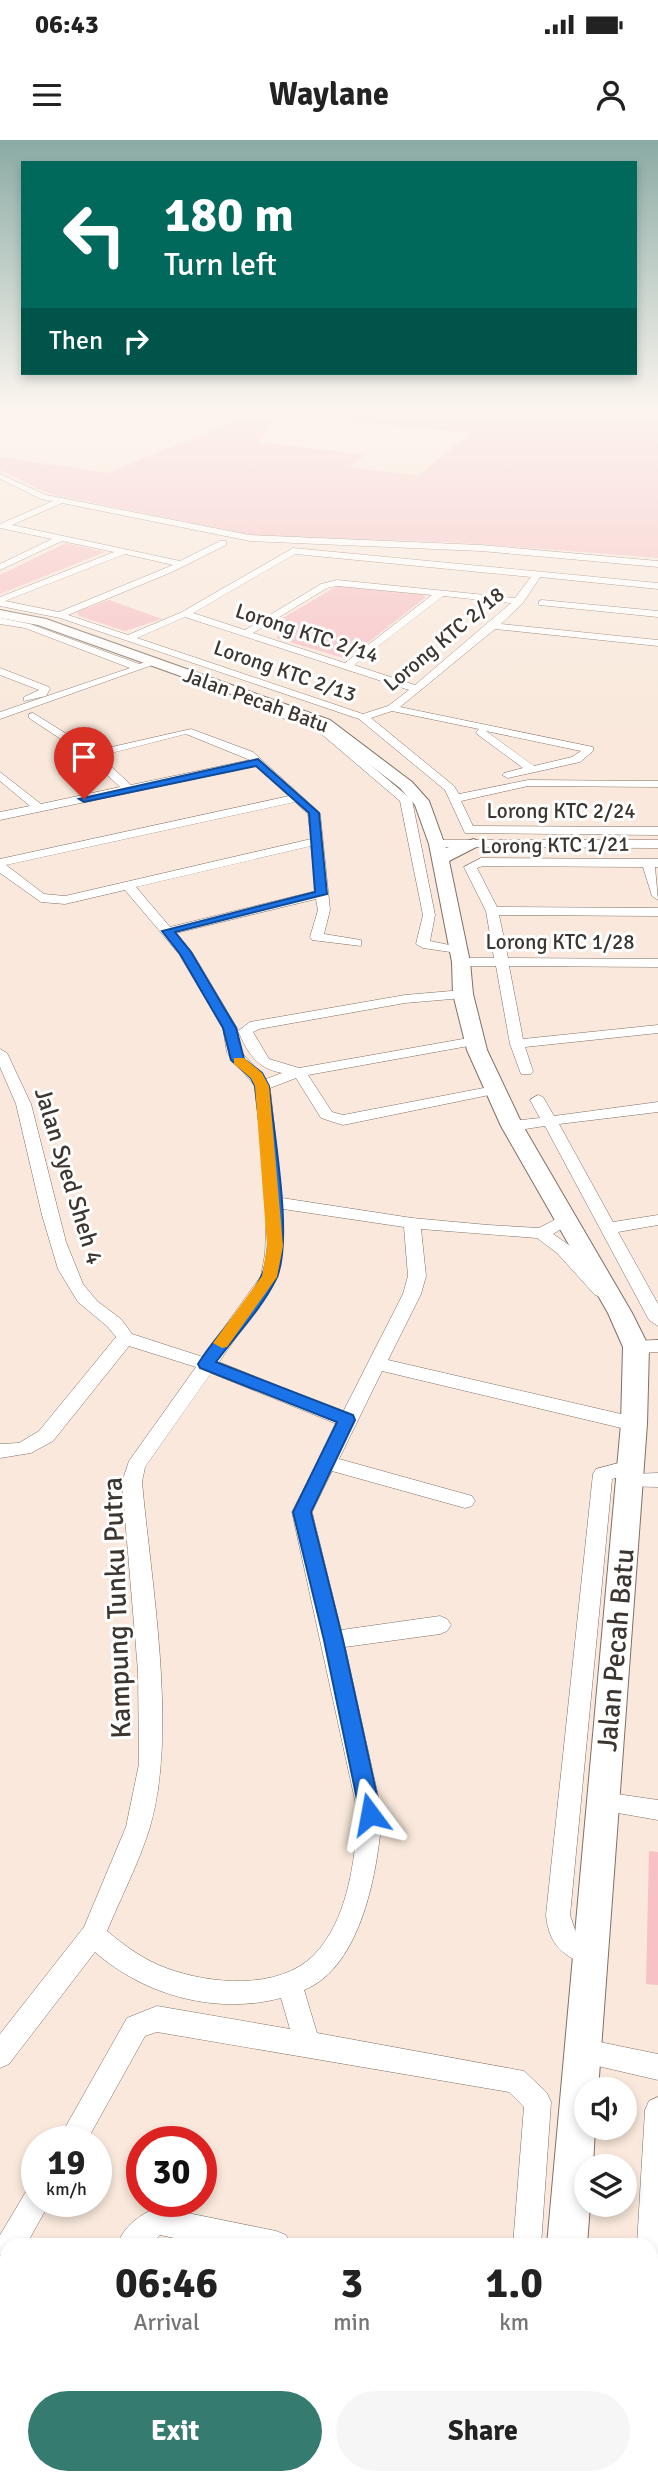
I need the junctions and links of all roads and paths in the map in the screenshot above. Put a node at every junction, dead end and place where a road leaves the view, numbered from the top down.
1 (25, 516) edge
2 (97, 516) edge
3 (139, 516) edge
4 (1, 527) edge
5 (61, 538) junction
6 (223, 543) junction
7 (294, 551) junction
8 (122, 552) junction
9 (182, 564) junction
10 (658, 564) edge
11 (0, 568) edge
12 (537, 575) junction
13 (658, 586) edge
14 (441, 593) junction
15 (0, 601) edge
16 (520, 601) junction
17 (542, 603) dead end
18 (0, 614) edge
19 (185, 614) junction
20 (658, 614) edge
21 (60, 615) junction
22 (0, 621) edge
23 (41, 622) junction
24 (493, 626) junction
25 (245, 634) junction
26 (128, 638) junction
27 (658, 643) edge
28 (0, 662) edge
29 (147, 665) junction
30 (348, 666) junction
31 (0, 671) edge
32 (30, 677) junction
33 (417, 689) junction
34 (79, 691) junction
35 (0, 707) edge
36 (392, 708) junction
37 (281, 709) junction
38 (0, 716) edge
39 (33, 716) dead end
40 (363, 717) junction
41 (475, 728) junction
42 (92, 755) junction
43 (258, 762) junction
44 (533, 770) junction
45 (0, 775) edge
46 (658, 784) edge
47 (129, 789) junction
48 (454, 793) junction
49 (298, 798) junction
50 (39, 808) junction
51 (0, 816) edge
52 (658, 831) edge
53 (316, 842) junction
54 (474, 844) joint
55 (658, 844) edge
56 (438, 852) junction
57 (653, 863) edge
58 (0, 865) edge
59 (128, 886) junction
60 (321, 894) junction
61 (658, 896) edge
62 (492, 911) junction
63 (658, 912) edge
64 (167, 931) junction
65 (356, 943) dead end
66 (460, 957) junction
67 (504, 962) junction
68 (658, 963) edge
69 (463, 995) junction
70 (658, 1029) edge
71 (474, 1041) junction
72 (517, 1044) junction
73 (0, 1052) edge
74 (526, 1071) dead end
75 (299, 1072) junction
76 (262, 1086) junction
77 (495, 1090) junction
78 (538, 1100) dead end
79 (658, 1107) edge
80 (549, 1119) junction
81 (512, 1126) junction
82 (273, 1202) junction
83 (658, 1220) edge
84 (412, 1223) junction
85 (553, 1227) junction
86 (610, 1228) junction
87 (658, 1320) edge
88 (125, 1338) junction
89 (647, 1347) edge
90 (206, 1364) junction
91 (377, 1364) junction
92 (346, 1420) junction
93 (634, 1424) junction
94 (0, 1451) edge
95 (325, 1462) junction
96 (629, 1474) junction
97 (658, 1480) edge
98 (465, 1501) dead end
99 (440, 1625) dead end
100 (333, 1640) junction
101 (603, 1801) junction
102 (658, 1810) edge
103 (93, 1935) junction
104 (592, 1955) junction
105 (290, 1984) junction
106 (307, 2045) junction
107 (585, 2052) junction
108 (0, 2055) edge
109 (658, 2067) edge
110 (658, 2110) edge
111 (80, 2126) edge
112 (27, 2217) edge
113 (14, 2238) edge
114 (137, 2238) edge
115 (242, 2238) edge
116 (528, 2238) edge
117 (569, 2238) edge
118 (652, 2238) edge

1 - 4 street
2 - 6 street
3 - 10 street
4 - 5 street
5 - 8 street
5 - 11 street
6 - 7 street
6 - 9 street
7 - 12 street
7 - 19 street
8 - 9 street
8 - 15 street
9 - 21 street
12 - 13 street
12 - 16 street, Lorong KTC 2/18
14 - 16 street
14 - 25 street
14 - 30 street
15 - 21 street, Lorong KTC 2/13
16 - 24 street, Lorong KTC 2/18
17 - 20 street
18 - 23 street, Jalan Pecah Batu
19 - 25 street, Lorong KTC 2/14
19 - 26 street
21 - 23 street
21 - 26 street, Lorong KTC 2/13
22 - 29 street
23 - 29 street, Jalan Pecah Batu
24 - 27 street
24 - 33 street, Lorong KTC 2/18
25 - 30 street, Lorong KTC 2/14
26 - 40 street, Lorong KTC 2/13
28 - 32 street
29 - 34 street
29 - 37 street, Jalan Pecah Batu
30 - 33 street, Lorong KTC 2/14
31 - 32 street
32 - 34 street
32 - 35 street
33 - 36 street, Lorong KTC 2/18
34 - 38 street
36 - 40 street, Lorong KTC 2/18
36 - 41 street
37 - 56 street, Jalan Pecah Batu
37 - 66 street, Lorong KTC 1/28
39 - 42 street
40 - 48 street, Lorong KTC 2/13
41 - 44 street
41 - 44 street
42 - 43 street
42 - 47 street
43 - 47 street
43 - 49 street
44 - 48 street
45 - 50 street
46 - 48 street
47 - 50 street
48 - 52 street, Lorong KTC 2/24
49 - 53 street
49 - 58 street
50 - 51 street
53 - 59 street
53 - 60 street
54 - 55 street
54 - 56 street
56 - 66 street, Jalan Pecah Batu
57 - 61 street
57 - 62 street, Lorong KTC 1/21
58 - 59 street
59 - 64 street
60 - 64 street
60 - 65 street
62 - 63 street
62 - 67 street, Lorong KTC 1/21
64 - 76 street
66 - 67 street, Lorong KTC 1/28
66 - 69 street, Jalan Pecah Batu
67 - 68 street, Lorong KTC 1/28
67 - 72 street, Lorong KTC 1/21
69 - 71 street, Jalan Pecah Batu
69 - 75 street
70 - 72 street
71 - 75 street
71 - 77 street, Jalan Pecah Batu
72 - 74 street, Lorong KTC 1/21
73 - 88 street, Jalan Syed Sheh 4
75 - 76 street
75 - 77 street
76 - 82 street, Kampung Tunku Putra
77 - 81 street, Jalan Pecah Batu
78 - 80 street
79 - 80 street
80 - 81 street
80 - 86 street
81 - 85 street, Jalan Pecah Batu
82 - 84 street
82 - 90 street, Kampung Tunku Putra
83 - 86 street
84 - 85 street
84 - 91 street
85 - 89 street, Jalan Pecah Batu
86 - 87 street
88 - 90 street
88 - 94 street
89 - 93 street, Jalan Pecah Batu
90 - 92 street
90 - 103 street, Kampung Tunku Putra
91 - 92 street
91 - 93 street
92 - 95 street
93 - 96 street, Jalan Pecah Batu
95 - 98 street
95 - 100 street
96 - 97 street
96 - 101 street, Jalan Pecah Batu
96 - 104 street
99 - 100 street
100 - 105 street
101 - 102 street
101 - 104 street, Jalan Pecah Batu
103 - 105 street
103 - 108 street, Kampung Tunku Putra
104 - 107 street, Jalan Pecah Batu
105 - 106 street
106 - 111 street
106 - 116 street
107 - 109 street
107 - 117 street, Jalan Pecah Batu
110 - 118 street
112 - 113 street
114 - 115 street

